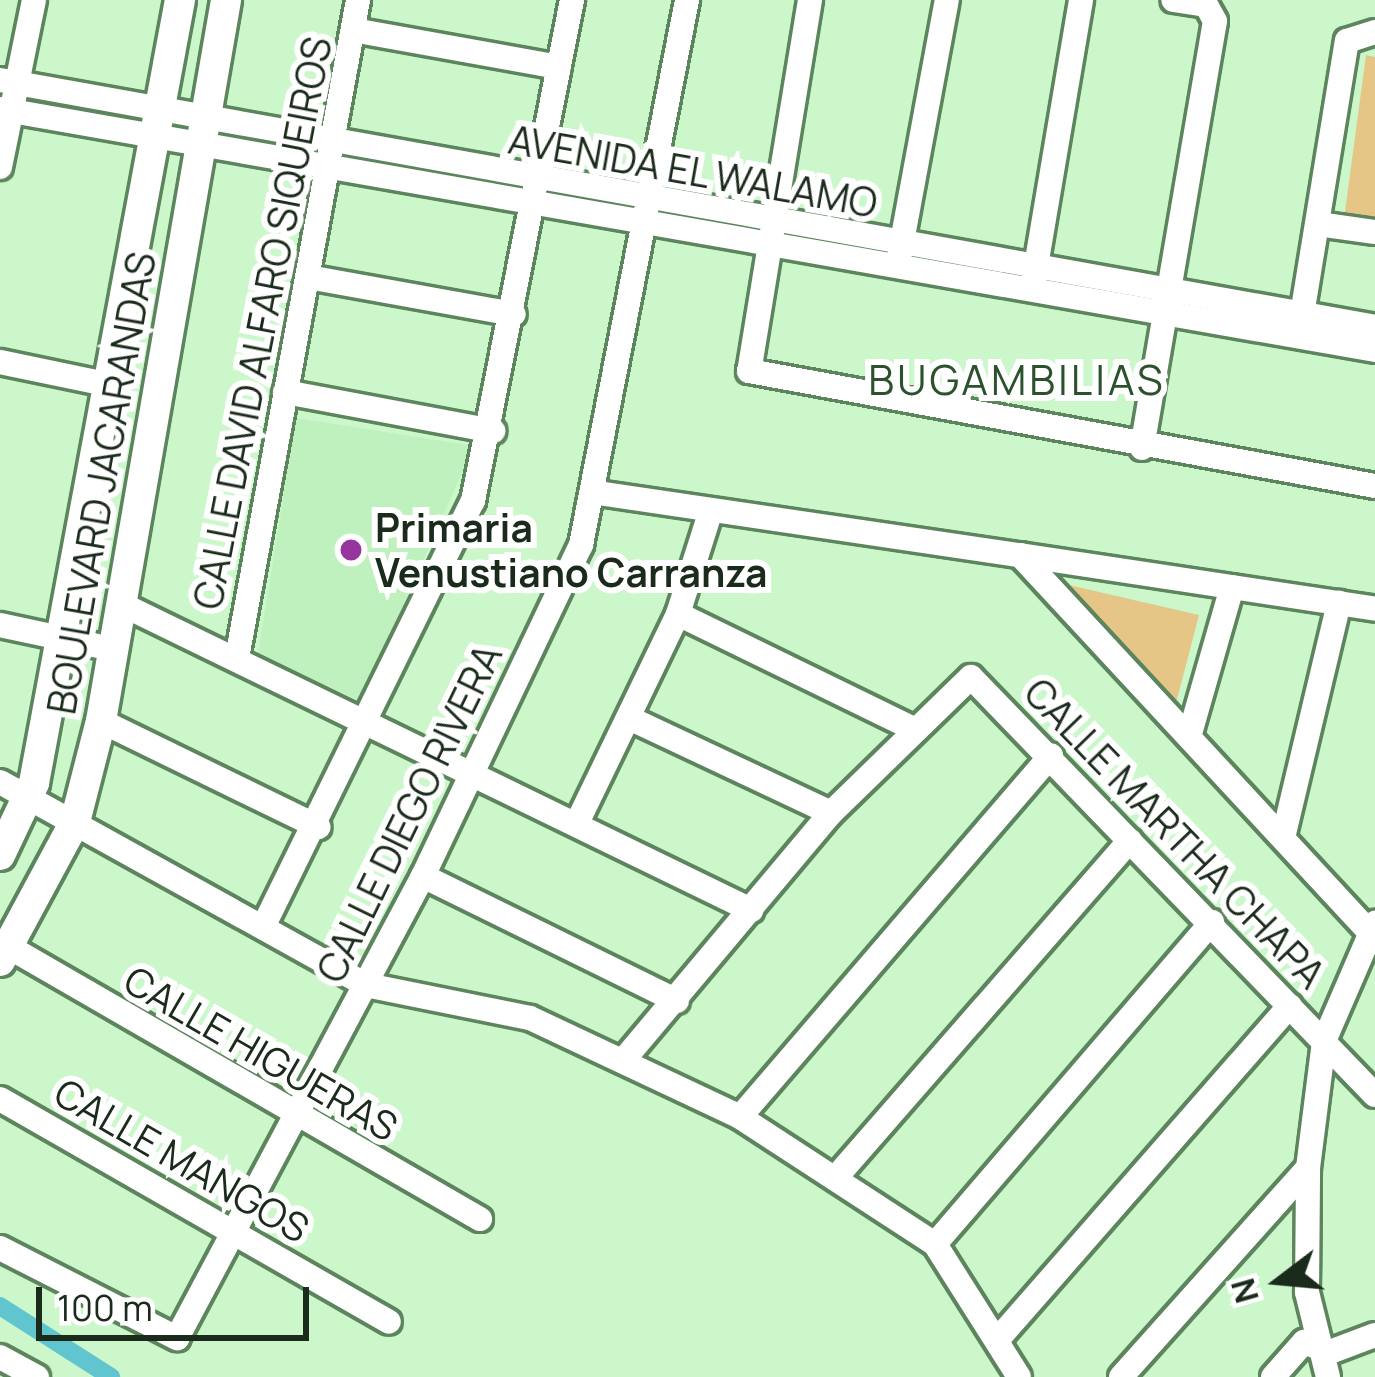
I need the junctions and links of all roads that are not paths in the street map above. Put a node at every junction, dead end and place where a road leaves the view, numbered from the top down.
1 (34, 0) edge
2 (180, 0) edge
3 (226, 0) edge
4 (358, 0) edge
5 (572, 0) edge
6 (687, 0) edge
7 (810, 0) edge
8 (947, 0) edge
9 (1081, 0) edge
10 (1173, 0) edge
11 (353, 29) junction
12 (1375, 32) edge
13 (559, 68) junction
14 (9, 81) edge
15 (6, 110) edge
16 (158, 125) junction
17 (202, 132) junction
18 (332, 155) junction
19 (0, 167) edge
20 (534, 192) junction
21 (647, 212) junction
22 (1318, 224) junction
23 (1375, 232) edge
24 (768, 233) junction
25 (899, 256) junction
26 (308, 277) junction
27 (1034, 281) junction
28 (1168, 307) junction
29 (514, 314) junction
30 (1300, 327) junction
31 (1375, 327) edge
32 (1375, 350) edge
33 (0, 362) edge
34 (110, 385) junction
35 (285, 392) junction
36 (493, 430) junction
37 (1142, 448) junction
38 (1375, 486) edge
39 (598, 493) junction
40 (710, 513) junction
41 (1020, 555) junction
42 (1232, 587) junction
43 (118, 603) junction
44 (1339, 603) junction
45 (1375, 609) edge
46 (678, 614) junction
47 (0, 625) edge
48 (60, 640) junction
49 (112, 650) junction
50 (237, 658) junction
51 (629, 718) junction
52 (369, 719) junction
53 (101, 721) junction
54 (912, 728) junction
55 (1190, 737) junction
56 (1051, 755) junction
57 (472, 770) junction
58 (0, 782) edge
59 (30, 799) junction
60 (831, 814) junction
61 (75, 822) junction
62 (577, 823) junction
63 (318, 827) junction
64 (1283, 838) junction
65 (1130, 840) junction
66 (0, 855) edge
67 (423, 876) junction
68 (751, 910) junction
69 (1212, 922) junction
70 (265, 923) junction
71 (1374, 932) edge
72 (4, 954) edge
73 (366, 985) junction
74 (677, 1001) junction
75 (1290, 1006) junction
76 (1324, 1041) junction
77 (626, 1057) junction
78 (1375, 1095) edge
79 (0, 1099) edge
80 (296, 1113) junction
81 (740, 1118) junction
82 (1308, 1168) junction
83 (838, 1175) junction
84 (480, 1219) dead end
85 (234, 1226) junction
86 (935, 1244) junction
87 (0, 1248) edge
88 (389, 1322) dead end
89 (1375, 1335) edge
90 (998, 1339) junction
91 (1317, 1346) junction
92 (0, 1357) edge
93 (37, 1377) edge
94 (1019, 1377) edge
95 (1121, 1377) edge
96 (1274, 1377) edge
97 (1328, 1377) edge

1 - 14 street
2 - 16 main road, BOULEVARD JACARANDAS
3 - 17 main road, BOULEVARD JACARANDAS
4 - 11 street, CALLE DAVID ALFARO SIQUEIROS
5 - 13 street
6 - 21 street, CALLE DIEGO RIVERA
7 - 24 street
8 - 25 street
9 - 27 street
10 - 28 street
11 - 13 street
11 - 18 street, CALLE DAVID ALFARO SIQUEIROS
12 - 22 street
13 - 20 street
14 - 15 street
14 - 16 street, AVENIDA EL WALAMO
15 - 16 street, AVENIDA EL WALAMO
15 - 19 street
16 - 17 street, AVENIDA EL WALAMO
16 - 34 main road, BOULEVARD JACARANDAS
17 - 18 street, AVENIDA EL WALAMO
17 - 43 main road, BOULEVARD JACARANDAS
18 - 20 street, AVENIDA EL WALAMO
18 - 26 street, CALLE DAVID ALFARO SIQUEIROS
20 - 21 street, AVENIDA EL WALAMO
20 - 29 street
21 - 24 street, AVENIDA EL WALAMO
21 - 39 street, CALLE DIEGO RIVERA
22 - 23 street
22 - 30 street
24 - 25 street, AVENIDA EL WALAMO
24 - 37 street
25 - 27 street, AVENIDA EL WALAMO
26 - 29 street
26 - 35 street, CALLE DAVID ALFARO SIQUEIROS
27 - 28 street, AVENIDA EL WALAMO
28 - 30 street, AVENIDA EL WALAMO
28 - 37 street
29 - 36 street
30 - 31 street, AVENIDA EL WALAMO
30 - 32 street, AVENIDA EL WALAMO
33 - 34 street
34 - 48 main road, BOULEVARD JACARANDAS
35 - 36 street
35 - 50 street, CALLE DAVID ALFARO SIQUEIROS
36 - 52 street
37 - 38 street
39 - 40 street
39 - 57 street, CALLE DIEGO RIVERA
40 - 41 street
40 - 46 street
41 - 42 street
41 - 55 street
42 - 44 street
42 - 55 street
43 - 49 main road, BOULEVARD JACARANDAS
43 - 50 street
44 - 45 street
44 - 64 street
46 - 51 street
46 - 54 street
47 - 48 street
48 - 49 street
48 - 59 main road, BOULEVARD JACARANDAS
49 - 53 main road, BOULEVARD JACARANDAS
50 - 52 street
51 - 60 street
51 - 62 street
52 - 57 street
52 - 63 street
53 - 61 main road, BOULEVARD JACARANDAS
53 - 63 street
54 - 56 street, CALLE MARTHA CHAPA
54 - 60 street
55 - 64 street
56 - 65 street, CALLE MARTHA CHAPA
56 - 81 street
57 - 62 street
57 - 67 street, CALLE DIEGO RIVERA
58 - 59 street
59 - 61 street
59 - 66 main road, BOULEVARD JACARANDAS
60 - 68 street
61 - 70 street
61 - 72 main road, BOULEVARD JACARANDAS
62 - 68 street
63 - 70 street
64 - 71 street
65 - 69 street, CALLE MARTHA CHAPA
65 - 83 street
67 - 73 street, CALLE DIEGO RIVERA
67 - 74 street
68 - 74 street
69 - 75 street, CALLE MARTHA CHAPA
69 - 86 street
70 - 73 street
71 - 76 street
72 - 80 street, CALLE HIGUERAS
73 - 77 street
73 - 80 street, CALLE DIEGO RIVERA
74 - 77 street
75 - 76 street, CALLE MARTHA CHAPA
75 - 90 street
76 - 78 street, CALLE MARTHA CHAPA
76 - 82 street
77 - 81 street
79 - 85 street, CALLE MANGOS
80 - 84 street, CALLE HIGUERAS
80 - 85 street, CALLE DIEGO RIVERA
81 - 83 street
82 - 91 street
82 - 95 street
83 - 86 street
85 - 87 street, CALLE DIEGO RIVERA
85 - 88 street, CALLE MANGOS
86 - 90 street
89 - 91 street
90 - 94 street
91 - 96 street
91 - 97 street
92 - 93 street

